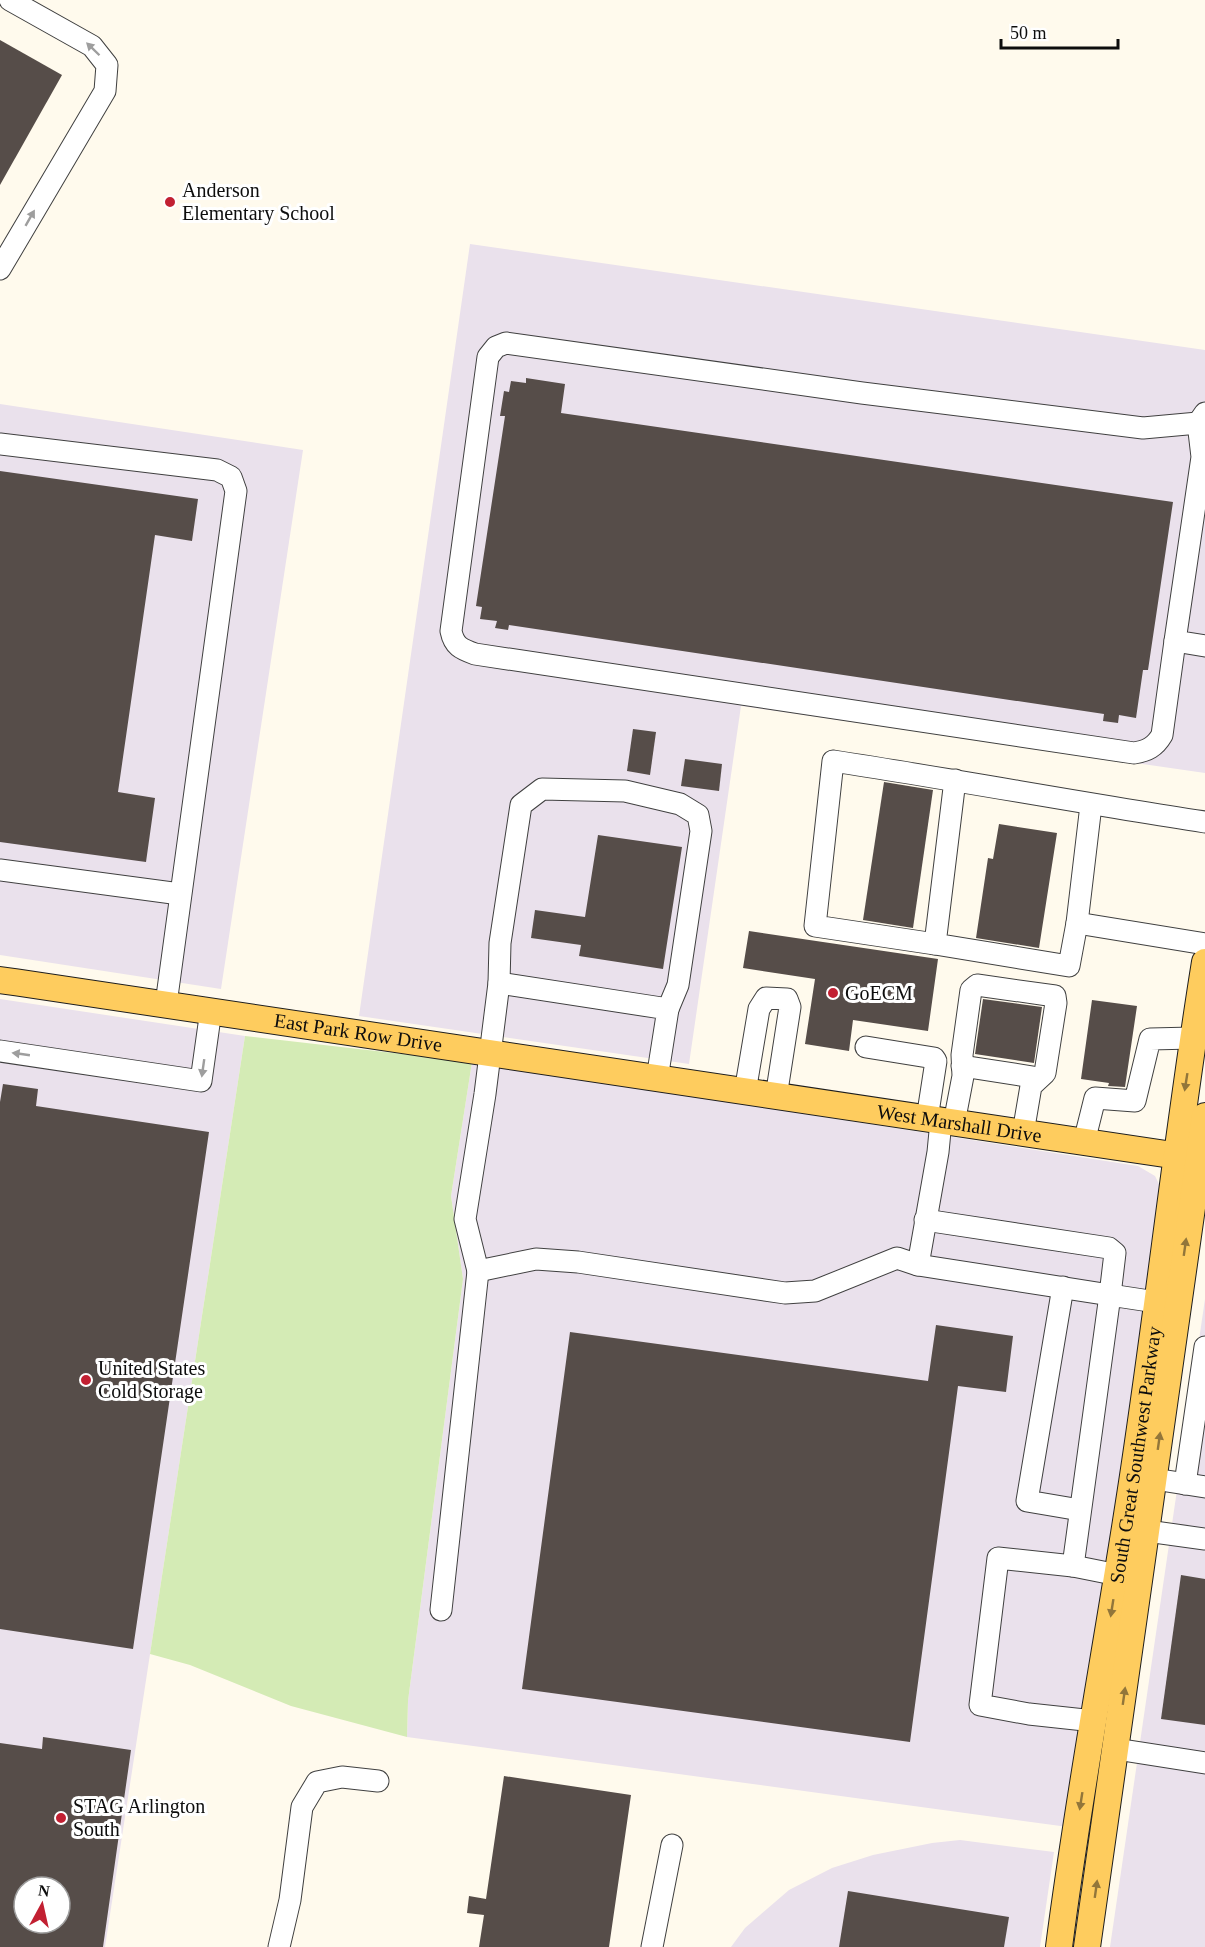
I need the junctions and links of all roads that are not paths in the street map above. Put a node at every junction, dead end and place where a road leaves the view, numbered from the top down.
1 (10, 0) edge
2 (0, 269) edge
3 (1202, 418) edge
4 (0, 444) edge
5 (1175, 641) junction
6 (1205, 646) edge
7 (955, 780) junction
8 (1091, 805) junction
9 (1205, 822) edge
10 (0, 870) edge
11 (180, 894) junction
12 (1077, 923) junction
13 (935, 944) junction
14 (1205, 944) edge
15 (1205, 962) edge
16 (0, 980) edge
17 (499, 983) junction
18 (165, 1004) junction
19 (668, 1009) junction
20 (211, 1010) junction
21 (1193, 1038) junction
22 (867, 1047) dead end
23 (0, 1051) edge
24 (489, 1052) junction
25 (962, 1066) junction
26 (1039, 1078) junction
27 (657, 1079) junction
28 (716, 1088) joint
29 (745, 1092) junction
30 (776, 1097) junction
31 (1205, 1116) edge
32 (941, 1121) junction
33 (1023, 1133) junction
34 (1084, 1142) junction
35 (1193, 1158) edge
36 (925, 1220) junction
37 (918, 1265) junction
38 (478, 1271) junction
39 (1063, 1287) junction
40 (1110, 1294) junction
41 (1156, 1302) junction
42 (1172, 1342) junction
43 (1205, 1347) edge
44 (1167, 1382) junction
45 (1202, 1386) edge
46 (1154, 1479) junction
47 (1195, 1485) edge
48 (1080, 1510) junction
49 (1147, 1531) junction
50 (1205, 1539) edge
51 (1073, 1566) junction
52 (1129, 1577) junction
53 (441, 1610) dead end
54 (1094, 1721) junction
55 (1116, 1749) junction
56 (1205, 1763) edge
57 (378, 1781) dead end
58 (672, 1845) dead end
59 (279, 1947) edge
60 (652, 1947) edge
61 (1059, 1947) edge
62 (1087, 1947) edge

2 -> 1 lane
3 - 5 lane
3 - 5 lane
4 - 11 lane
5 - 6 lane
7 - 8 lane
7 - 13 lane
7 - 13 lane
8 - 9 lane
8 - 12 lane
10 - 11 lane
11 - 18 lane
12 - 13 lane
12 - 14 lane
15 - 21 main road, South Great Southwest Parkway
16 - 18 main road, East Park Row Drive
17 - 19 lane
17 - 19 lane
17 - 24 lane
18 - 20 main road, East Park Row Drive
19 - 27 lane
20 -> 23 lane
20 - 24 main road, East Park Row Drive
21 - 34 lane
21 -> 35 main road, South Great Southwest Parkway
22 - 32 lane
24 - 27 main road, East Park Row Drive
24 - 38 lane
25 - 26 lane
25 - 26 lane
25 - 32 lane
26 - 33 lane
27 - 28 main road, East Park Row Drive
28 - 29 main road, West Marshall Drive
29 - 30 main road, West Marshall Drive
29 - 30 lane
30 - 32 main road, West Marshall Drive
31 - 35 main road, South Great Southwest Parkway
32 - 33 main road, West Marshall Drive
32 - 36 lane
33 - 34 main road, West Marshall Drive
34 - 35 main road, West Marshall Drive
35 - 41 main road, South Great Southwest Parkway
42 -> 35 main road, South Great Southwest Parkway
36 - 37 lane
36 - 40 lane
37 - 38 lane
37 - 39 lane
38 - 53 lane
39 - 40 lane
39 - 48 lane
40 - 41 lane
40 - 48 lane
41 - 52 main road, South Great Southwest Parkway
42 - 43 lane
42 - 44 main road, South Great Southwest Parkway
43 - 45 lane
44 - 45 lane
46 -> 44 main road, South Great Southwest Parkway
45 - 47 lane
46 - 47 lane
46 - 49 main road, South Great Southwest Parkway
48 - 51 lane
49 - 50 lane
49 - 52 main road, South Great Southwest Parkway
51 - 52 lane
51 - 54 lane
52 -> 54 main road, South Great Southwest Parkway
55 -> 52 main road, South Great Southwest Parkway
54 -> 61 main road, South Great Southwest Parkway
55 - 56 lane
62 -> 55 main road, South Great Southwest Parkway
57 - 59 lane
58 - 60 lane

